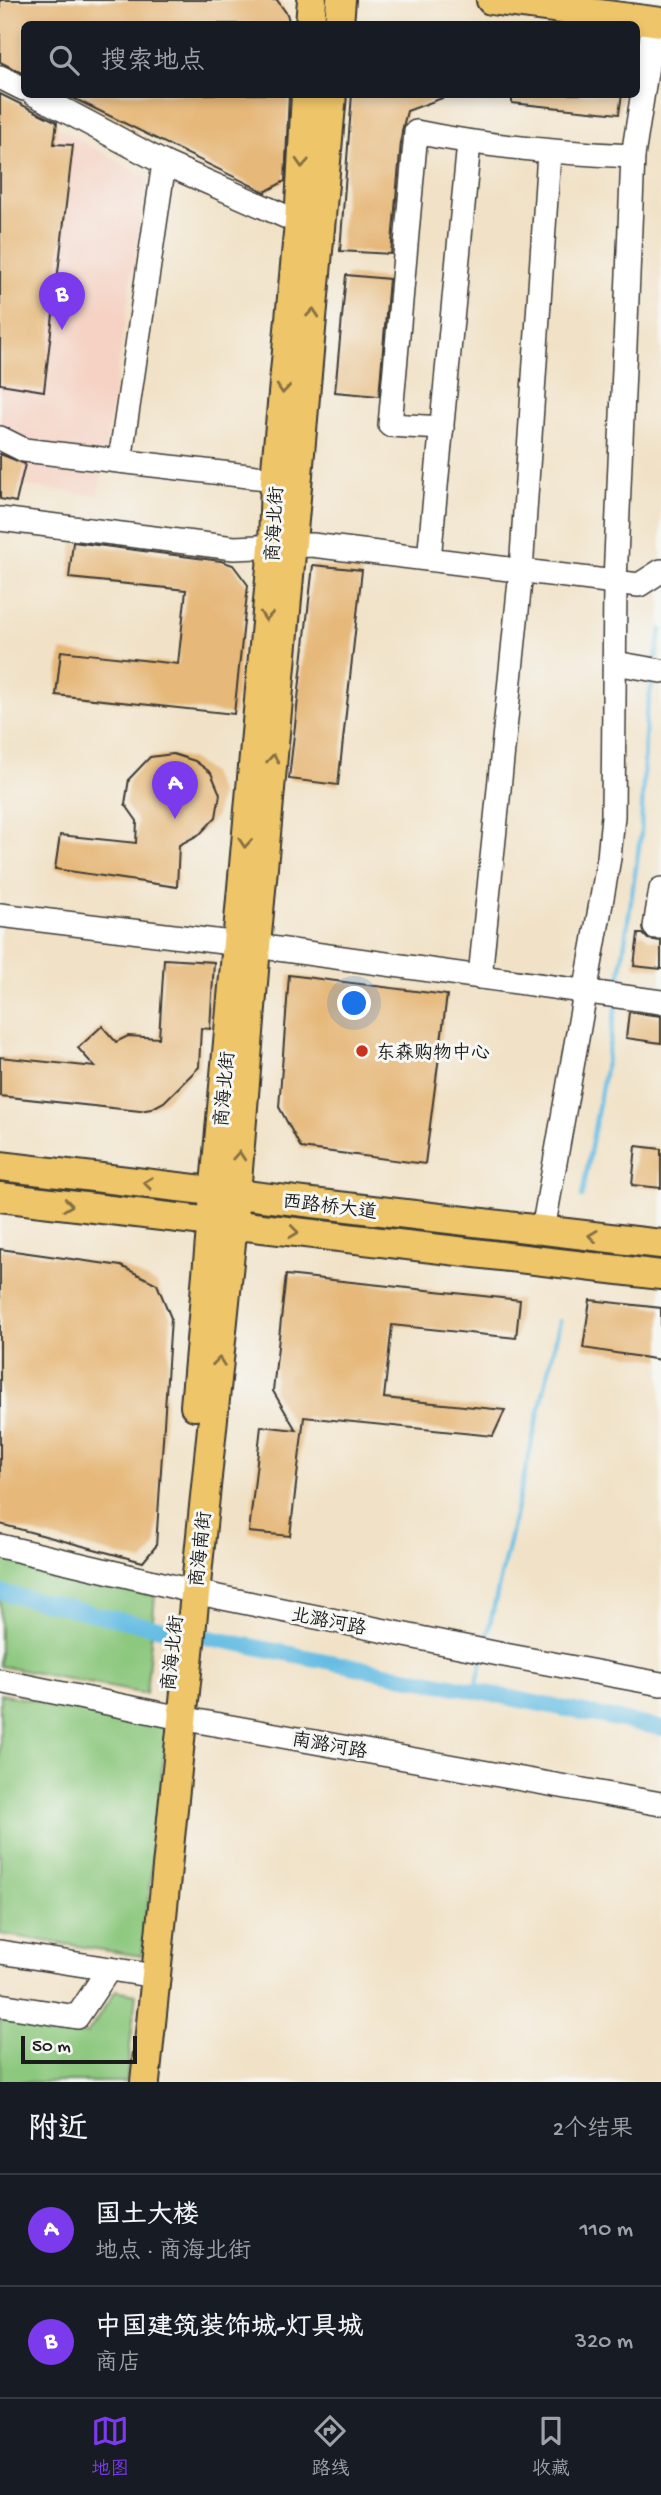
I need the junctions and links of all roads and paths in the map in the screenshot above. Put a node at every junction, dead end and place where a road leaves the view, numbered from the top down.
1 (312, 0) edge
2 (341, 0) edge
3 (491, 0) edge
4 (310, 21) edge
5 (339, 21) edge
6 (658, 21) edge
7 (0, 77) edge
8 (21, 88) edge
9 (42, 98) edge
10 (306, 98) edge
11 (331, 98) edge
12 (469, 143) junction
13 (549, 153) junction
14 (633, 156) junction
15 (164, 163) junction
16 (309, 227) junction
17 (442, 428) junction
18 (0, 438) edge
19 (120, 461) junction
20 (286, 480) junction
21 (0, 519) edge
22 (282, 546) junction
23 (429, 559) junction
24 (522, 571) junction
25 (661, 571) edge
26 (615, 582) junction
27 (615, 663) junction
28 (654, 670) edge
29 (661, 889) edge
30 (0, 915) edge
31 (661, 928) edge
32 (246, 945) junction
33 (480, 977) junction
34 (583, 992) junction
35 (661, 1002) edge
36 (0, 1166) edge
37 (225, 1192) junction
38 (0, 1196) edge
39 (223, 1223) junction
40 (543, 1230) junction
41 (661, 1244) edge
42 (661, 1275) edge
43 (0, 1546) edge
44 (186, 1594) junction
45 (0, 1681) edge
46 (661, 1684) edge
47 (173, 1716) junction
48 (661, 1804) edge
49 (0, 1952) edge
50 (109, 1969) junction
51 (148, 1975) junction
52 (0, 2004) edge
53 (131, 2082) edge
54 (145, 2082) edge

1 - 4 main road
2 - 5 main road
3 - 6 main road
6 - 14 street
7 - 8 street
9 - 15 street
10 -> 16 main road, 商海北街
11 - 16 main road, 商海北街
12 - 13 street
12 - 17 street
12 - 17 street
13 - 14 street
13 - 24 street
14 - 26 street
15 - 16 street
15 - 19 street
16 - 20 main road, 商海北街
17 - 23 street
18 - 19 street
19 - 20 street
20 - 22 main road, 商海北街
21 - 22 street
22 - 23 street
22 - 32 main road, 商海北街
23 - 24 street
24 - 26 street
24 - 33 street
25 - 26 street
26 - 27 street
27 - 28 street
27 - 34 street
29 - 31 street
30 - 32 street
32 - 33 street
32 - 37 main road, 商海北街
33 - 34 street
34 - 35 street
34 - 40 street
37 -> 36 main road, 西路桥大道
37 - 39 main road, 商海北街
37 - 40 main road, 西路桥大道
38 -> 39 main road, 西路桥大道
39 -> 42 main road, 西路桥大道
39 - 44 main road, 商海北街
41 -> 40 main road, 西路桥大道
43 - 44 street, 北潞河路
44 - 46 street, 北潞河路
44 - 47 main road, 商海南街
45 - 47 street, 南潞河路
47 - 48 street, 南潞河路
47 - 51 main road, 商海南街
49 - 50 street
50 - 51 street
50 - 52 street
51 - 53 main road
51 - 54 main road, 商海南街

